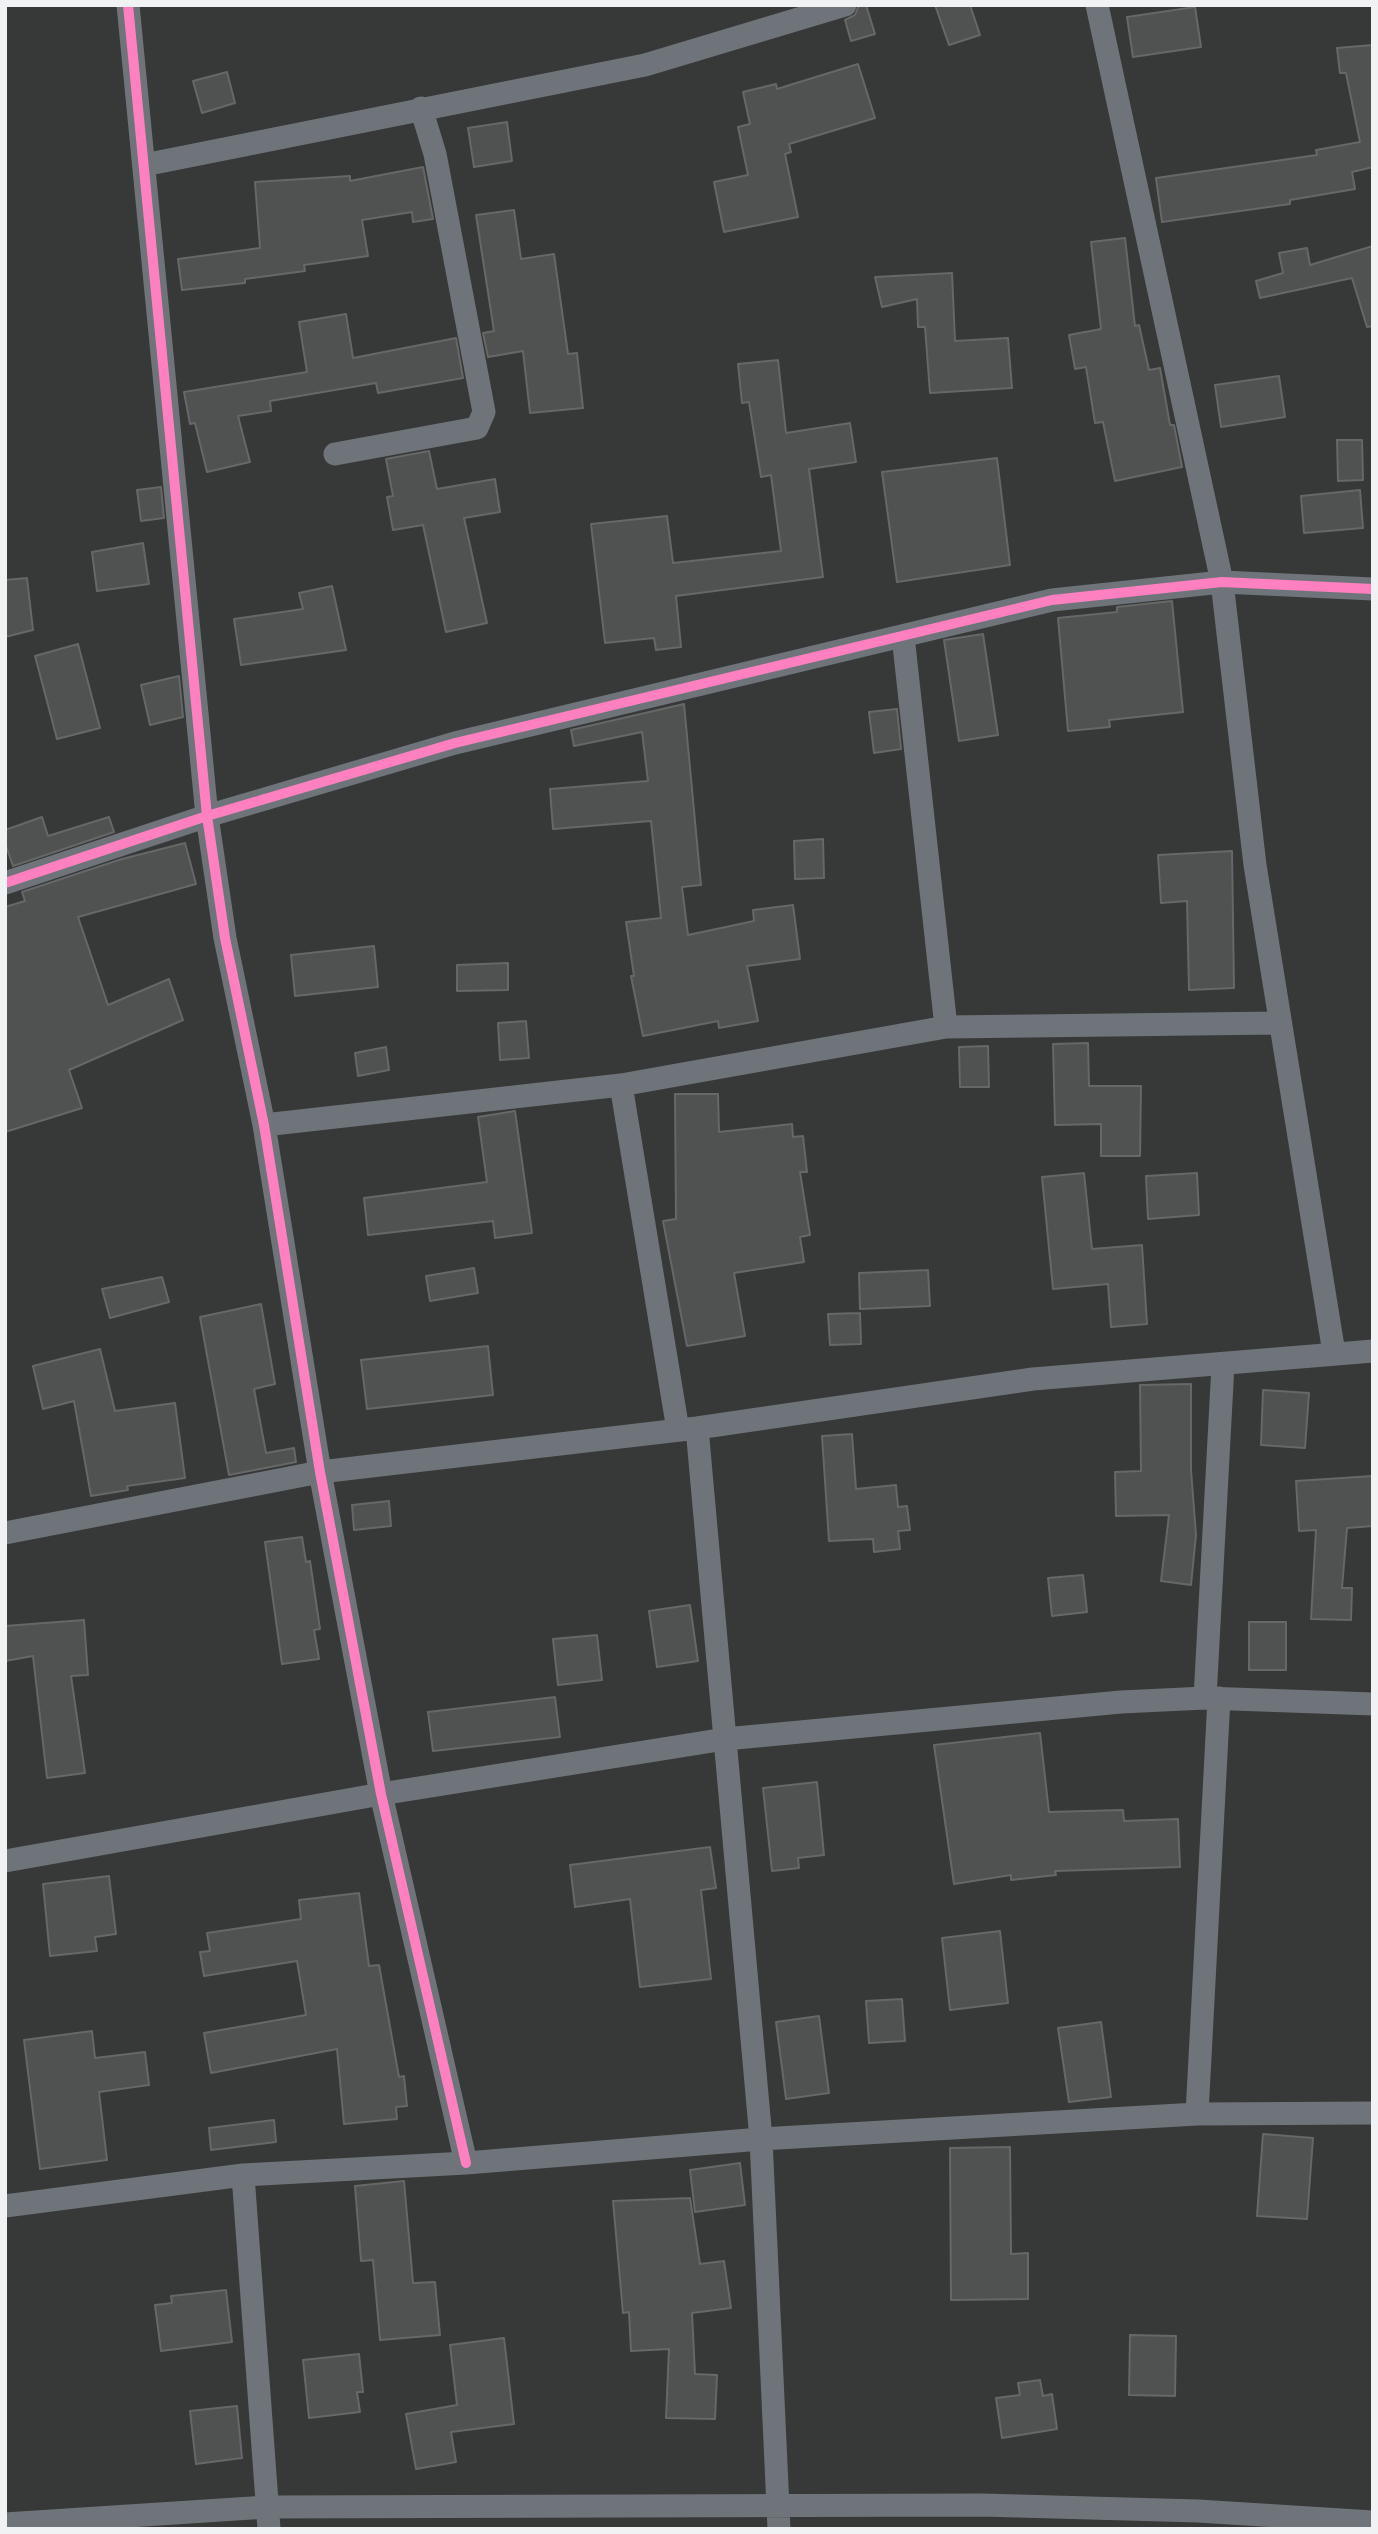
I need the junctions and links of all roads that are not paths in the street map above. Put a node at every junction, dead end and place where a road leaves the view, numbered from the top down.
1 (128, 5) edge
2 (845, 5) edge
3 (1097, 5) edge
4 (421, 108) junction
5 (144, 165) junction
6 (335, 454) dead end
7 (1222, 582) junction
8 (1373, 589) edge
9 (903, 636) junction
10 (207, 816) junction
11 (5, 883) edge
12 (1279, 1023) junction
13 (946, 1027) junction
14 (621, 1085) junction
15 (264, 1125) junction
16 (1373, 1352) edge
17 (1334, 1353) junction
18 (1223, 1365) junction
19 (687, 1429) junction
20 (320, 1472) junction
21 (5, 1533) edge
22 (1212, 1698) junction
23 (1373, 1704) edge
24 (724, 1739) junction
25 (381, 1794) junction
26 (5, 1861) edge
27 (1198, 2113) junction
28 (1373, 2113) edge
29 (761, 2139) junction
30 (466, 2163) junction
31 (243, 2175) junction
32 (5, 2206) edge
33 (778, 2517) edge
34 (268, 2518) edge
35 (1373, 2522) edge
36 (5, 2524) edge

1 - 5 street
2 - 4 street
3 - 7 street
4 - 5 street
4 - 6 street
5 - 10 street
7 - 8 street
7 - 9 street
7 - 12 street
9 - 10 street
9 - 13 street
10 - 11 street
10 - 15 street
12 - 13 street
12 - 17 street
13 - 14 street
14 - 15 street
14 - 19 street
15 - 20 street
16 - 17 street
17 - 18 street
18 - 19 street
18 - 22 street
19 - 20 street
19 - 24 street
20 - 21 street
20 - 25 street
22 - 23 street
22 - 24 street
22 - 27 street
24 - 25 street
24 - 29 street
25 - 26 street
25 - 30 street
27 - 28 street
27 - 29 street
29 - 30 street
29 - 33 street
30 - 31 street
31 - 32 street
31 - 34 street
33 - 34 street
33 - 35 street
34 - 36 street

